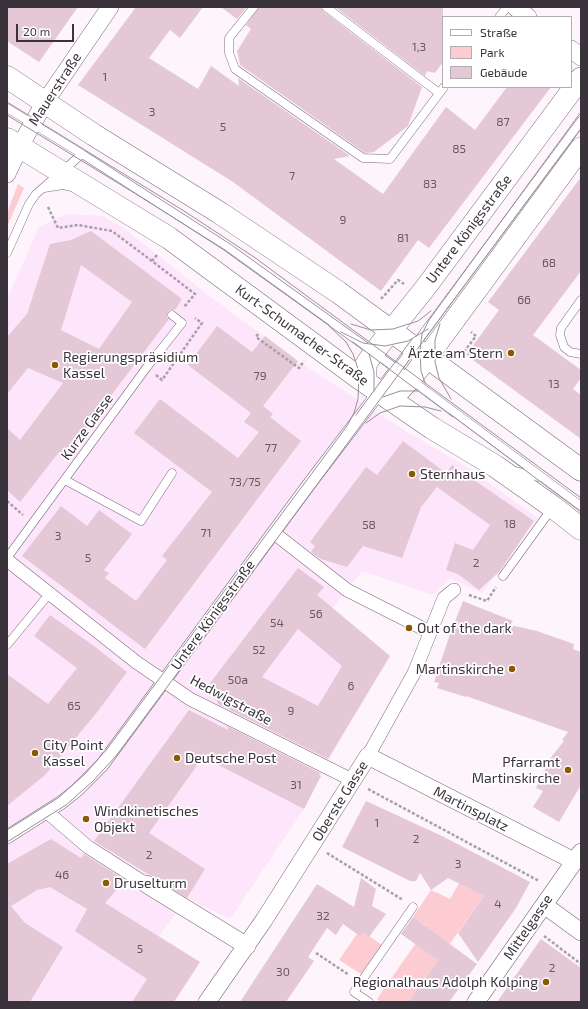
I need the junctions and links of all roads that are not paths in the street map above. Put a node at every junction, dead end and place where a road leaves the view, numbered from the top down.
1 (110, 7) edge
2 (254, 7) edge
3 (326, 7) edge
4 (507, 7) edge
5 (515, 7) edge
6 (500, 16) edge
7 (527, 16) edge
8 (572, 51) edge
9 (581, 57) edge
10 (7, 77) edge
11 (581, 78) edge
12 (442, 90) edge
13 (44, 102) junction
14 (7, 108) edge
15 (581, 121) edge
16 (32, 124) junction
17 (13, 142) edge
18 (581, 148) edge
19 (82, 154) junction
20 (61, 172) junction
21 (7, 174) edge
22 (41, 189) junction
23 (105, 197) junction
24 (7, 252) edge
25 (581, 300) edge
26 (172, 315) dead end
27 (391, 332) junction
28 (374, 352) junction
29 (420, 353) junction
30 (581, 354) edge
31 (404, 374) junction
32 (379, 392) junction
33 (495, 466) junction
34 (581, 470) edge
35 (172, 473) dead end
36 (544, 478) junction
37 (65, 480) junction
38 (581, 506) edge
39 (553, 507) junction
40 (581, 529) edge
41 (274, 533) junction
42 (7, 559) edge
43 (503, 576) road end
44 (454, 590) road end
45 (49, 594) junction
46 (430, 632) junction
47 (7, 645) edge
48 (164, 681) junction
49 (368, 756) junction
50 (354, 781) junction
51 (47, 812) junction
52 (7, 837) edge
53 (578, 856) edge
54 (146, 884) joint
55 (544, 905) junction
56 (413, 907) road end
57 (581, 932) edge
58 (247, 946) junction
59 (207, 1002) edge
60 (368, 1002) edge
61 (476, 1002) edge

1 - 13 street, Mauerstraße
2 - 12 lane
3 - 12 lane
4 - 6 lane
5 - 7 street
8 - 9 street
10 - 13 main road
11 - 27 street, Untere Königsstraße
13 - 16 street, Mauerstraße
13 - 27 main road
14 - 16 lane
15 - 29 lane
16 - 17 street, Mauerstraße
16 - 19 lane
17 - 20 main road, Kurt-Schumacher-Straße
17 - 21 street, Mauerstraße
18 - 29 street
19 - 20 lane
19 - 28 lane
20 - 22 lane
20 - 23 main road, Kurt-Schumacher-Straße
22 - 23 lane
22 - 24 lane
23 - 32 main road, Kurt-Schumacher-Straße
25 - 30 lane
26 - 37 lane, Kurze Gasse
27 - 28 street, Untere Königsstraße
27 - 29 main road
28 - 31 lane
28 - 32 street, Untere Königsstraße
29 - 31 street
29 - 34 main road
31 - 32 street
31 - 36 lane
32 - 33 main road, Kurt-Schumacher-Straße
32 - 41 street, Untere Königsstraße
33 - 36 lane
33 - 39 main road, Kurt-Schumacher-Straße
35 - 37 lane
36 - 38 lane
37 - 42 lane, Kurze Gasse
39 - 40 main road, Kurt-Schumacher-Straße
39 - 43 lane
41 - 46 street
41 - 48 street, Untere Königsstraße
42 - 45 street, Hedwigstraße
44 - 46 street, Oberste Gasse
45 - 47 lane
45 - 48 street, Hedwigstraße
46 - 49 street, Oberste Gasse
48 - 50 street, Hedwigstraße
48 - 51 street, Untere Königsstraße
49 - 50 street, Oberste Gasse
49 - 53 street, Martinsplatz
50 - 58 street, Oberste Gasse
51 - 52 street, Untere Königsstraße
51 - 54 street
53 - 55 street, Mittelgasse
54 - 58 street
55 - 57 street
55 - 61 street, Mittelgasse
56 - 60 lane
58 - 59 street, Oberste Gasse

